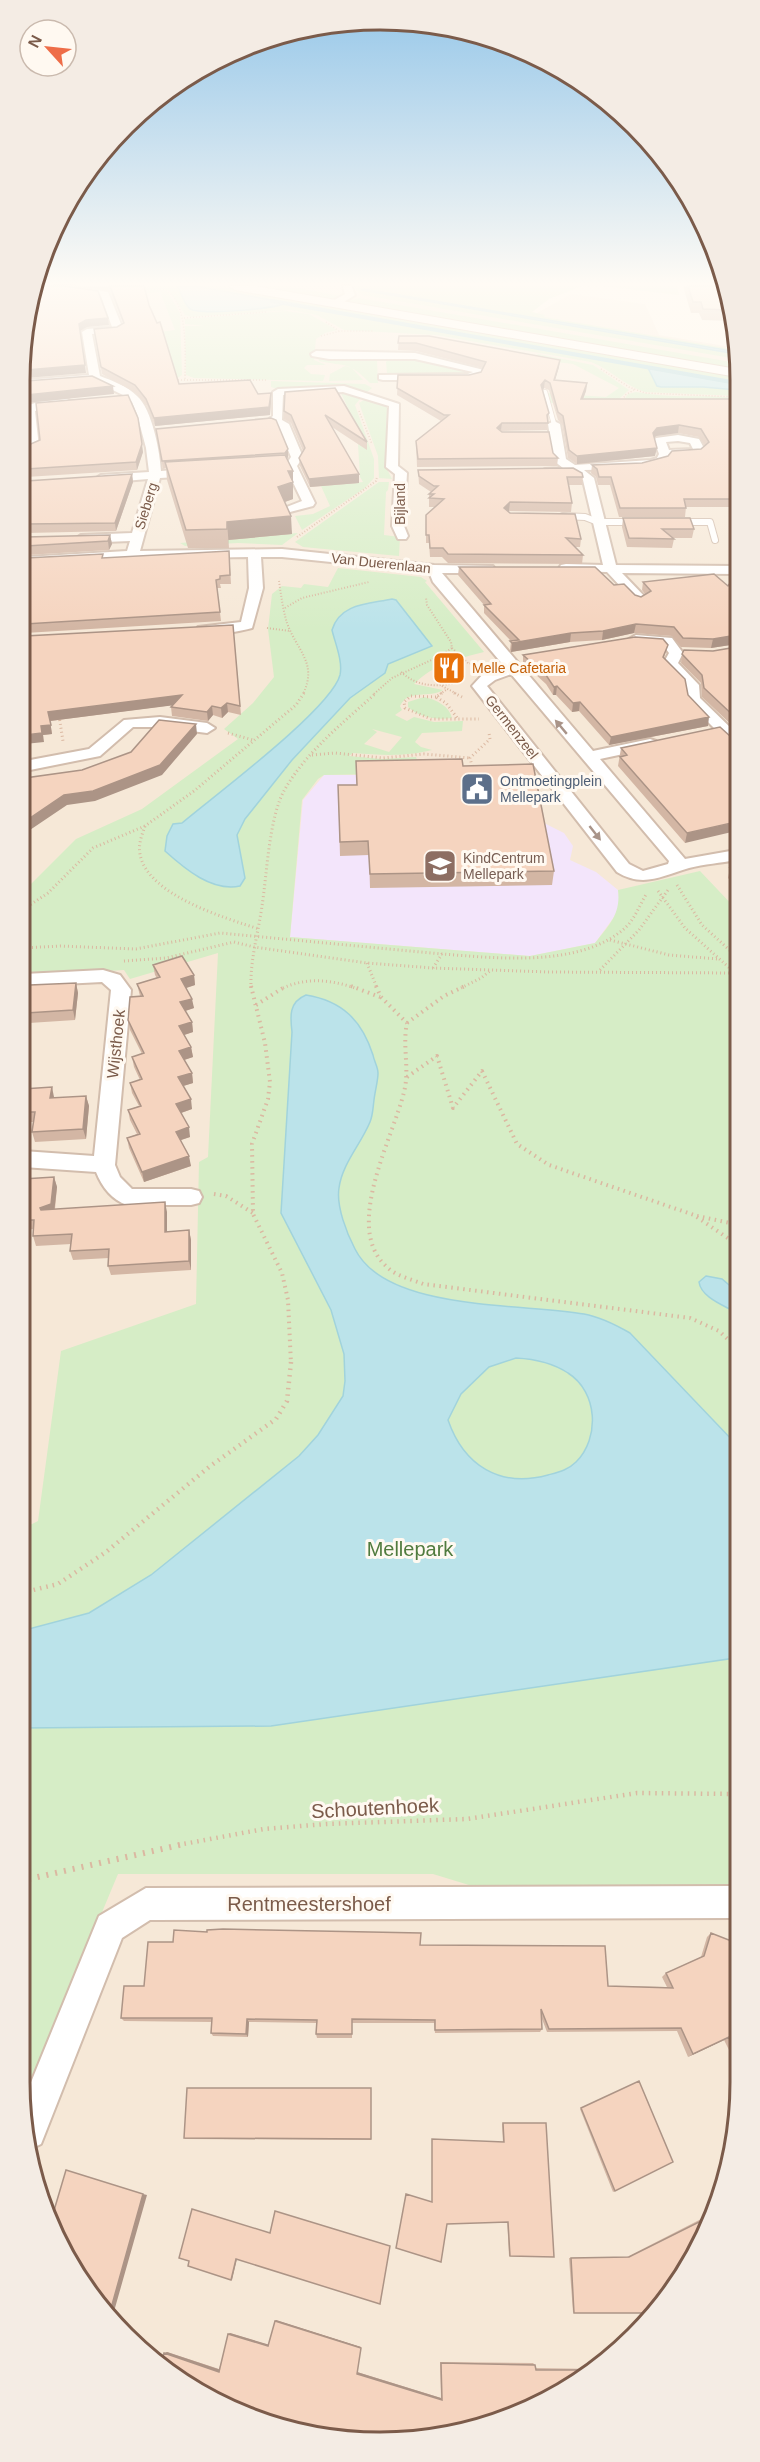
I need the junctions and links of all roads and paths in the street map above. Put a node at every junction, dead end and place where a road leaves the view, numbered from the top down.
1 (137, 401) edge
2 (278, 401) edge
3 (359, 401) edge
4 (384, 401) edge
5 (547, 401) edge
6 (624, 401) edge
7 (73, 402) edge
8 (620, 404) edge
9 (30, 409) edge
10 (30, 418) edge
11 (552, 431) joint
12 (373, 447) dead end
13 (30, 449) edge
14 (665, 454) edge
15 (378, 470) dead end
16 (574, 470) junction
17 (209, 471) edge
18 (529, 473) edge
19 (155, 476) junction
20 (85, 480) edge
21 (727, 498) edge
22 (730, 506) edge
23 (290, 508) edge
24 (552, 516) edge
25 (598, 522) junction
26 (643, 522) edge
27 (676, 522) edge
28 (402, 536) dead end
29 (136, 537) junction
30 (68, 540) edge
31 (716, 540) dead end
32 (254, 553) junction
33 (282, 553) junction
34 (134, 555) junction
35 (30, 561) edge
36 (403, 566) junction
37 (551, 568) edge
38 (610, 568) junction
39 (503, 569) edge
40 (730, 570) edge
41 (436, 574) junction
42 (640, 599) edge
43 (285, 608) junction
44 (660, 624) edge
45 (187, 631) edge
46 (623, 641) edge
47 (452, 648) junction
48 (677, 649) junction
49 (527, 655) edge
50 (461, 657) dead end
51 (510, 663) junction
52 (401, 672) junction
53 (435, 686) dead end
54 (442, 686) dead end
55 (446, 690) junction
56 (436, 697) junction
57 (470, 704) dead end
58 (478, 712) dead end
59 (59, 714) edge
60 (458, 719) junction
61 (488, 729) dead end
62 (722, 729) junction
63 (215, 730) joint
64 (700, 734) edge
65 (730, 735) edge
66 (253, 740) junction
67 (667, 741) edge
68 (311, 755) junction
69 (589, 757) junction
70 (470, 758) junction
71 (66, 760) junction
72 (30, 765) edge
73 (476, 779) edge
74 (146, 826) junction
75 (730, 857) edge
76 (675, 873) junction
77 (649, 881) junction
78 (662, 899) junction
79 (30, 905) edge
80 (259, 929) junction
81 (257, 936) junction
82 (610, 940) junction
83 (625, 946) junction
84 (254, 947) junction
85 (30, 948) edge
86 (730, 951) edge
87 (442, 954) junction
88 (718, 959) junction
89 (113, 961) dead end
90 (367, 963) junction
91 (433, 968) junction
92 (730, 969) edge
93 (491, 970) junction
94 (600, 970) junction
95 (730, 973) edge
96 (30, 980) edge
97 (381, 997) junction
98 (256, 1005) junction
99 (407, 1023) junction
100 (406, 1077) junction
101 (30, 1160) edge
102 (104, 1165) junction
103 (192, 1197) joint
104 (253, 1214) junction
105 (694, 1215) junction
106 (730, 1223) edge
107 (730, 1240) edge
108 (730, 1341) edge
109 (30, 1591) edge
110 (730, 1794) edge
111 (30, 1879) edge
112 (730, 1902) edge
113 (33, 2123) edge

1 - 19 street, Sieberg
2 - 23 street
3 - 12 path
4 - 28 street, Bijland
5 - 11 lane
6 - 8 path
7 - 9 street
10 - 13 street
11 - 16 street
14 - 16 street
15 - 33 path
16 - 18 street
16 - 25 street
17 - 19 street, Sieberg
19 - 20 street, Sieberg
19 - 29 street, Sieberg
21 - 22 path
24 - 25 lane
25 - 26 lane
25 - 38 street
27 - 31 lane
29 - 30 street, Sieberg
29 - 34 street, Sieberg
32 - 33 street, Van Duerenlaan
32 - 34 street, Van Duerenlaan
32 - 45 street
33 - 36 street, Van Duerenlaan
33 - 43 path
34 - 35 street, Van Duerenlaan
36 - 41 street, Van Duerenlaan
36 - 43 path
37 - 38 street
38 - 40 street
38 - 42 street
39 - 41 street, Van Duerenlaan
41 - 47 path
41 - 51 street
43 - 66 path
44 - 48 street
46 - 48 street
47 - 50 path
47 - 52 path
48 - 62 street
49 - 51 street, Germenzeel
69 -> 51 street
51 -> 77 street, Germenzeel
52 - 53 path
52 - 68 path
54 - 55 path
55 - 56 path
55 - 57 path
56 - 60 path
56 - 60 path
58 - 60 path
59 - 71 path
61 - 70 path
62 - 64 street
62 - 65 street
63 - 66 path
63 - 71 street
66 - 74 path
67 - 69 street
68 - 70 path
68 - 80 path
69 - 76 street
70 - 73 path
71 - 72 street
74 - 79 path
74 - 80 path
75 - 76 street
76 - 77 street
76 - 78 path
76 - 86 path
77 - 78 path
77 - 82 path
78 - 83 path
78 - 88 path
80 - 81 path
81 - 84 path
81 - 85 path
81 - 87 path
82 - 83 path
82 - 87 path
83 - 88 path
83 - 94 path
84 - 89 path
84 - 90 path
84 - 98 path
87 - 91 path
88 - 92 path
90 - 91 path
90 - 97 path
91 - 93 path
93 - 94 path
93 - 99 path
94 - 95 path
96 - 102 street, Wijsthoek
97 - 98 path
97 - 99 path
98 - 104 path
99 - 100 path
100 - 105 path
100 - 108 path
101 - 102 street
102 - 103 street
103 - 104 path
104 - 109 path
105 - 106 path
105 - 107 path
110 - 111 path, Schoutenhoek
112 - 113 street, Rentmeestershoef

